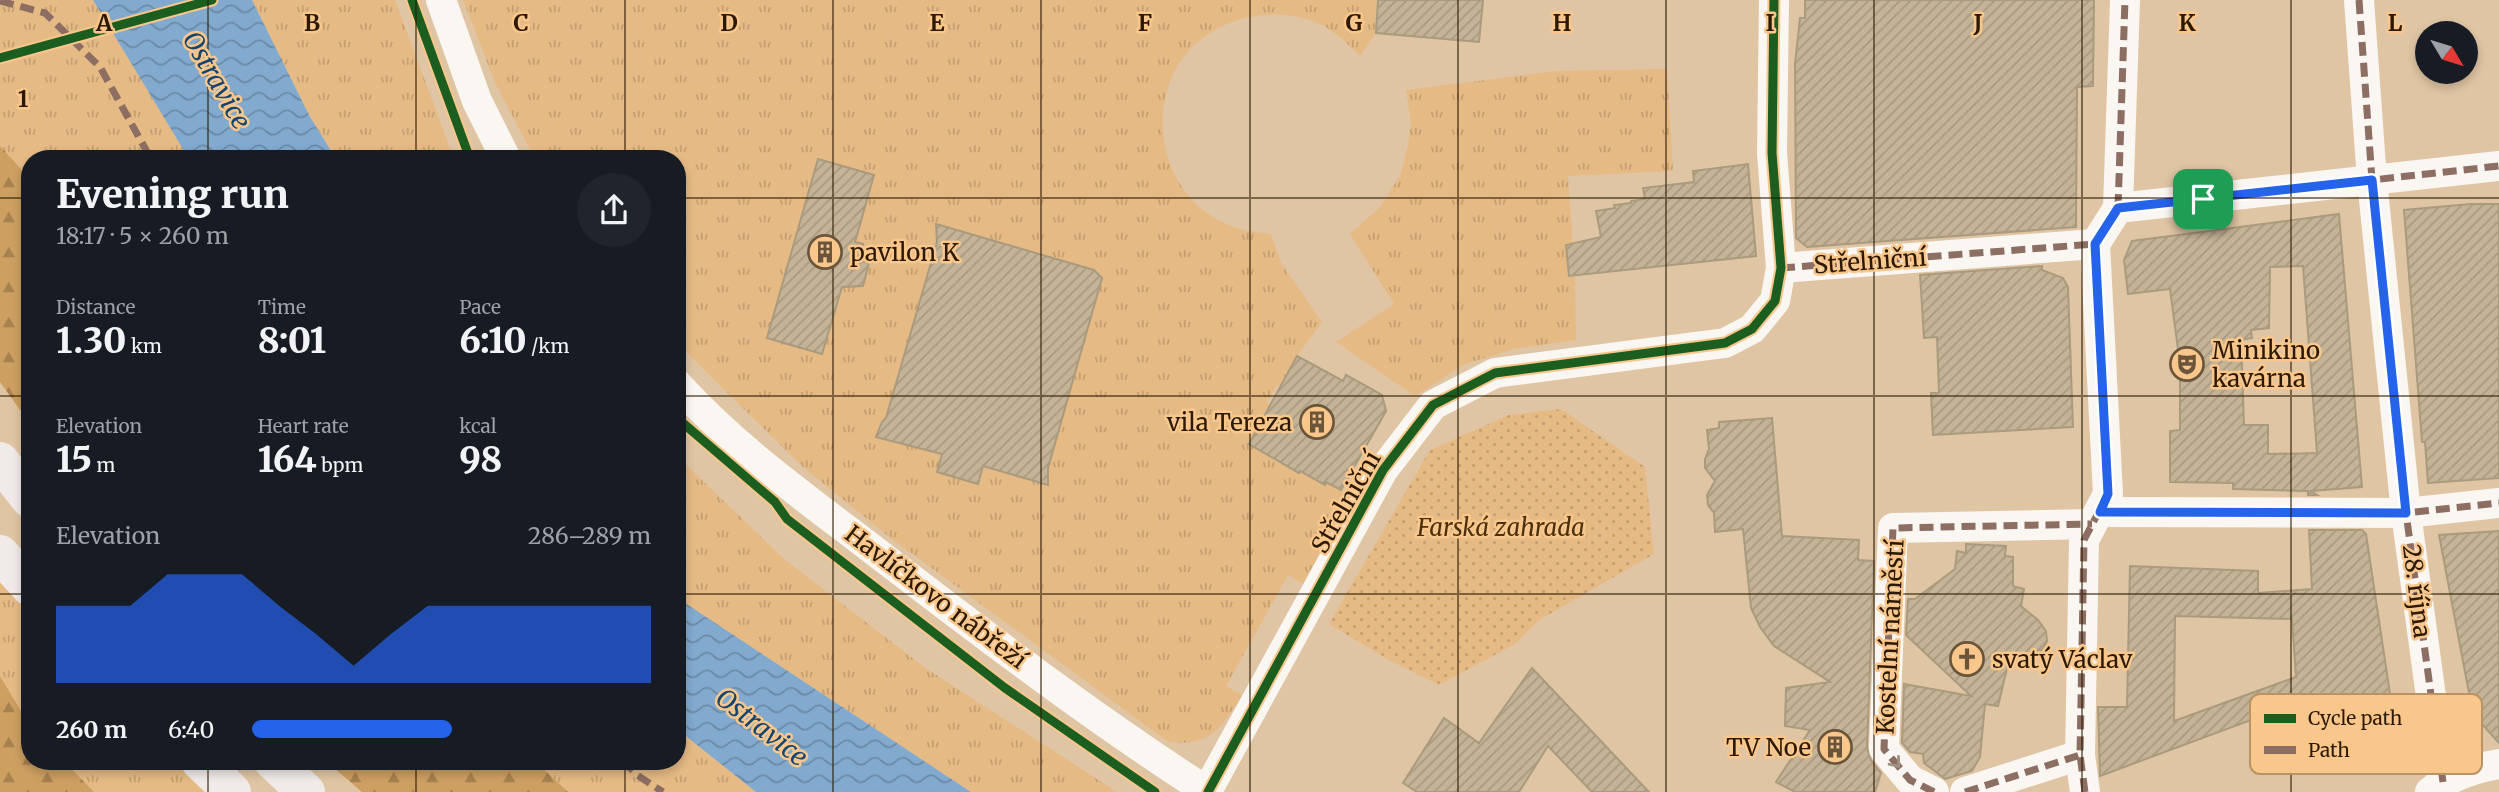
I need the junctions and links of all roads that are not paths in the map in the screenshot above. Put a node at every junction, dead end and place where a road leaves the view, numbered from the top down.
1 (441, 0) edge
2 (1774, 0) edge
3 (2125, 0) edge
4 (2359, 0) edge
5 (502, 150) edge
6 (2499, 166) edge
7 (2372, 180) junction
8 (2118, 208) junction
9 (2095, 253) junction
10 (1781, 268) junction
11 (686, 394) edge
12 (0, 461) edge
13 (21, 488) edge
14 (2499, 503) edge
15 (2406, 513) junction
16 (2096, 518) junction
17 (0, 554) edge
18 (21, 577) edge
19 (2428, 694) edge
20 (2080, 755) junction
21 (209, 770) edge
22 (283, 770) edge
23 (2463, 774) edge
24 (2439, 789) edge
25 (232, 792) edge
26 (306, 792) edge
27 (1208, 792) edge
28 (1934, 792) edge
29 (1965, 792) edge
30 (2085, 792) edge

1 - 5 street
2 - 10 street
3 - 8 street
4 - 7 street, 28. října
6 - 7 street
7 - 8 street
7 - 15 street, 28. října
8 - 9 street
9 - 10 street, Střelniční
9 - 16 street
10 - 27 street, Střelniční
11 - 27 street, Havlíčkovo nábřeží
12 - 13 main road
14 - 15 street, Kostelní náměstí
15 - 16 street, Kostelní náměstí
15 - 19 street, 28. října
16 - 20 street
16 -> 28 street, Kostelní náměstí
17 - 18 main road
20 - 29 street
20 - 30 street
21 - 25 main road
22 - 26 main road
23 - 24 street

